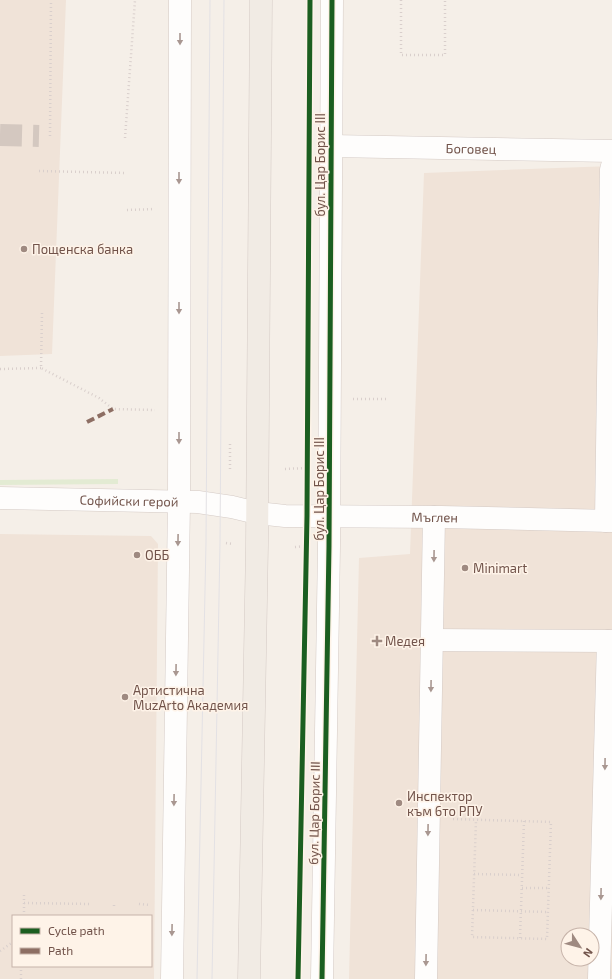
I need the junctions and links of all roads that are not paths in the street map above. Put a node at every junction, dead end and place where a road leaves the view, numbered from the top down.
1 (180, 0) edge
2 (261, 0) edge
3 (332, 0) edge
4 (331, 146) junction
5 (612, 151) edge
6 (612, 166) edge
7 (0, 498) edge
8 (179, 501) junction
9 (257, 513) junction
10 (330, 516) junction
11 (434, 517) junction
12 (609, 521) edge
13 (432, 640) junction
14 (610, 641) edge
15 (609, 694) edge
16 (172, 979) edge
17 (249, 979) edge
18 (322, 979) edge
19 (426, 979) edge
20 (599, 979) edge

1 -> 8 street
2 - 9 main road
3 - 4 street, бул. Цар Борис III
4 - 5 street, Боговец
4 - 10 street, бул. Цар Борис III
6 - 12 street
7 - 8 street, Софийски герой
8 - 9 street, Софийски герой
8 -> 16 street
9 - 10 street, Мъглен
9 - 17 main road
10 - 11 street, Мъглен
10 - 18 street, бул. Цар Борис III
11 - 12 street, Мъглен
11 -> 13 street
13 - 14 street
13 -> 19 street
14 - 15 street
15 -> 20 street

